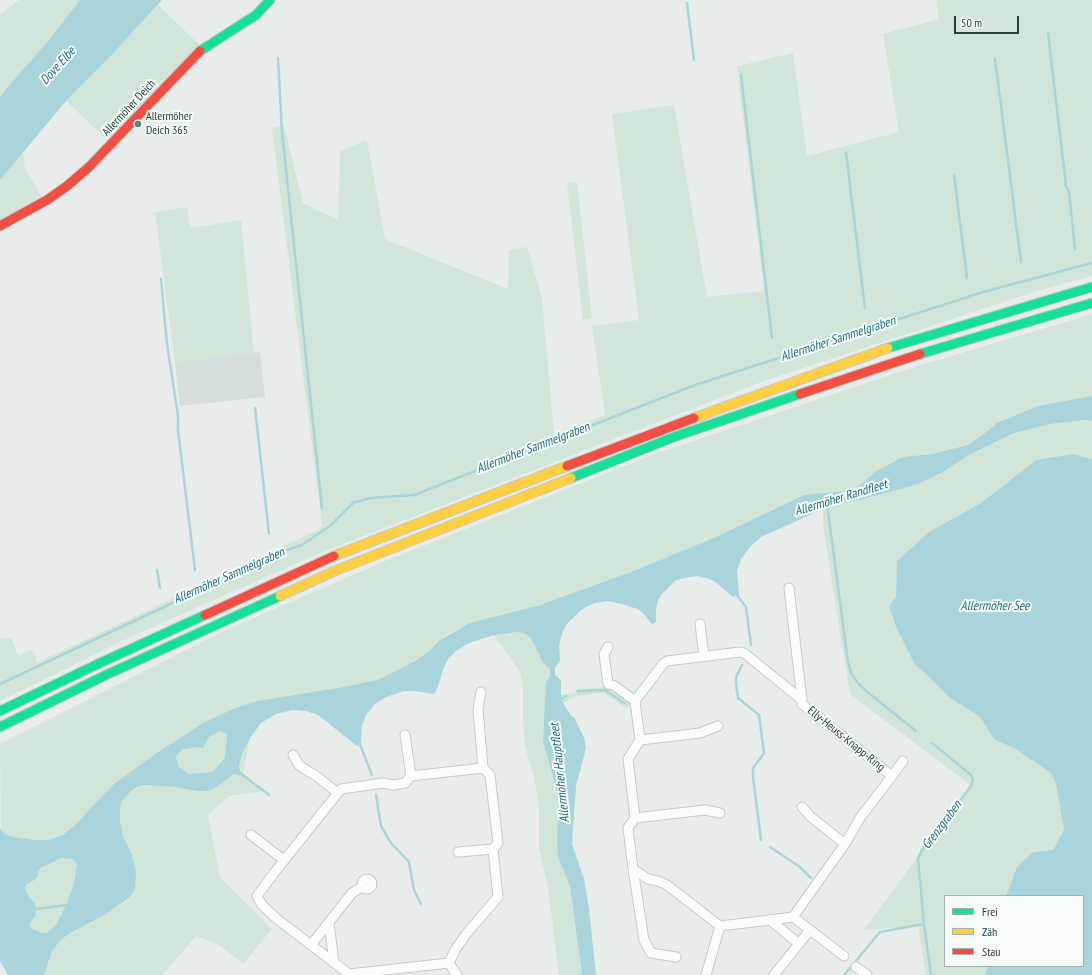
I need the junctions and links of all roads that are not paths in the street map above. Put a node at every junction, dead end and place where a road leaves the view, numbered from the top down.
1 (270, 0) edge
2 (0, 226) edge
3 (1092, 287) edge
4 (1092, 303) edge
5 (789, 588) dead end
6 (700, 624) dead end
7 (608, 647) dead end
8 (704, 655) junction
9 (481, 692) dead end
10 (802, 700) junction
11 (635, 701) junction
12 (0, 711) edge
13 (718, 726) dead end
14 (0, 727) edge
15 (405, 735) dead end
16 (640, 740) junction
17 (293, 755) dead end
18 (904, 761) dead end
19 (484, 768) junction
20 (411, 776) junction
21 (892, 776) junction
22 (338, 793) junction
23 (802, 807) dead end
24 (720, 813) dead end
25 (635, 818) junction
26 (251, 835) dead end
27 (845, 844) junction
28 (493, 849) junction
29 (458, 852) dead end
30 (284, 860) junction
31 (633, 868) junction
32 (362, 887) dead end
33 (793, 917) junction
34 (770, 920) junction
35 (329, 923) junction
36 (720, 926) junction
37 (810, 930) junction
38 (799, 944) junction
39 (311, 945) junction
40 (844, 956) dead end
41 (676, 957) dead end
42 (334, 963) junction
43 (449, 963) junction
44 (856, 967) dead end
45 (457, 975) edge
46 (706, 975) edge
47 (774, 975) edge
48 (867, 975) edge

1 - 2 main road, Allermöher Deich
3 - 12 main road
4 - 14 main road
5 - 10 street, Elly-Heuss-Knapp-Ring
6 - 8 street
7 - 11 street
8 - 10 street, Elly-Heuss-Knapp-Ring
8 - 11 street, Elly-Heuss-Knapp-Ring
9 - 19 street
10 - 21 street, Elly-Heuss-Knapp-Ring
11 - 16 street
13 - 16 street
15 - 20 street
16 - 25 street
17 - 22 street
18 - 21 street, Elly-Heuss-Knapp-Ring
19 - 20 street
19 - 28 street
20 - 22 street
21 - 27 street, Elly-Heuss-Knapp-Ring
22 - 30 street
23 - 27 street
24 - 25 street
25 - 31 street
26 - 30 street
27 - 33 street, Elly-Heuss-Knapp-Ring
28 - 29 street
28 - 43 street
30 - 39 street
31 - 36 street
31 - 41 street
32 - 35 street
33 - 34 street
33 - 37 street
34 - 36 street
34 - 38 street
35 - 39 street
35 - 42 street
36 - 46 street
37 - 38 street
37 - 40 street
38 - 47 street
39 - 42 street
42 - 43 street
43 - 45 street
44 - 48 street

